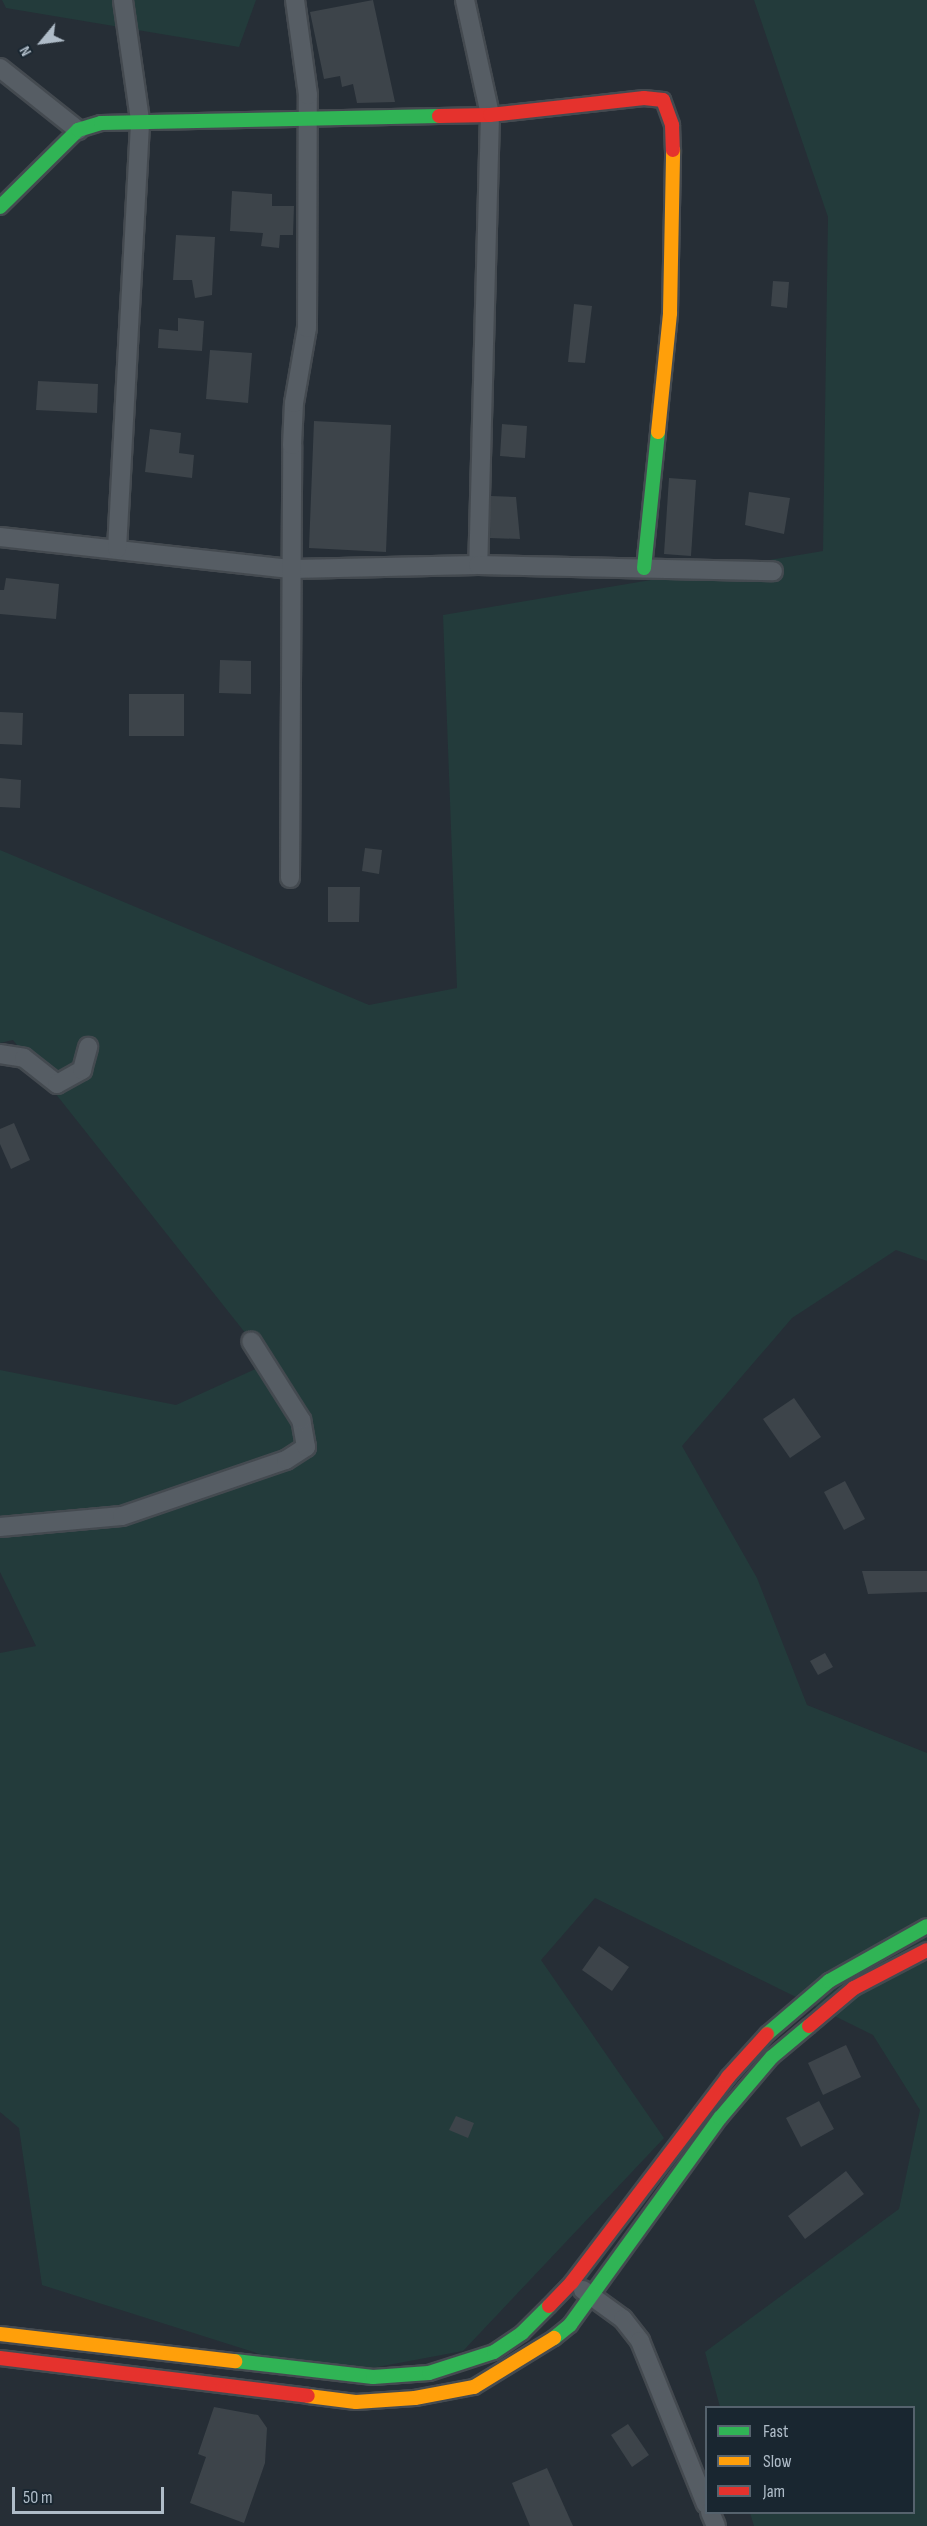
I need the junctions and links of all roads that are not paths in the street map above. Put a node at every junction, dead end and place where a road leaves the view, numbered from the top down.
1 (123, 0) edge
2 (295, 0) edge
3 (465, 0) edge
4 (0, 68) edge
5 (490, 115) junction
6 (307, 119) junction
7 (140, 120) junction
8 (78, 130) junction
9 (0, 207) edge
10 (0, 537) edge
11 (117, 549) junction
12 (478, 565) junction
13 (644, 568) junction
14 (292, 569) junction
15 (773, 571) dead end
16 (290, 878) dead end
17 (88, 1047) dead end
18 (0, 1054) edge
19 (251, 1341) dead end
20 (0, 1527) edge
21 (927, 1926) edge
22 (927, 1950) edge
23 (572, 2282) junction
24 (591, 2295) junction
25 (0, 2334) edge
26 (0, 2358) edge
27 (705, 2502) edge

1 - 7 street
2 - 6 street
3 - 5 street
4 - 8 street
5 - 6 street
5 - 12 street
5 - 13 street
6 - 7 street
6 - 14 street
7 - 8 street
7 - 11 street
8 - 9 street
10 - 11 street
11 - 14 street
12 - 13 street
12 - 14 street
13 - 15 street
14 - 16 street
17 - 18 street
19 - 20 street
21 - 23 street
22 - 24 street
23 - 24 street
23 - 25 street
24 - 26 street
24 - 27 street

